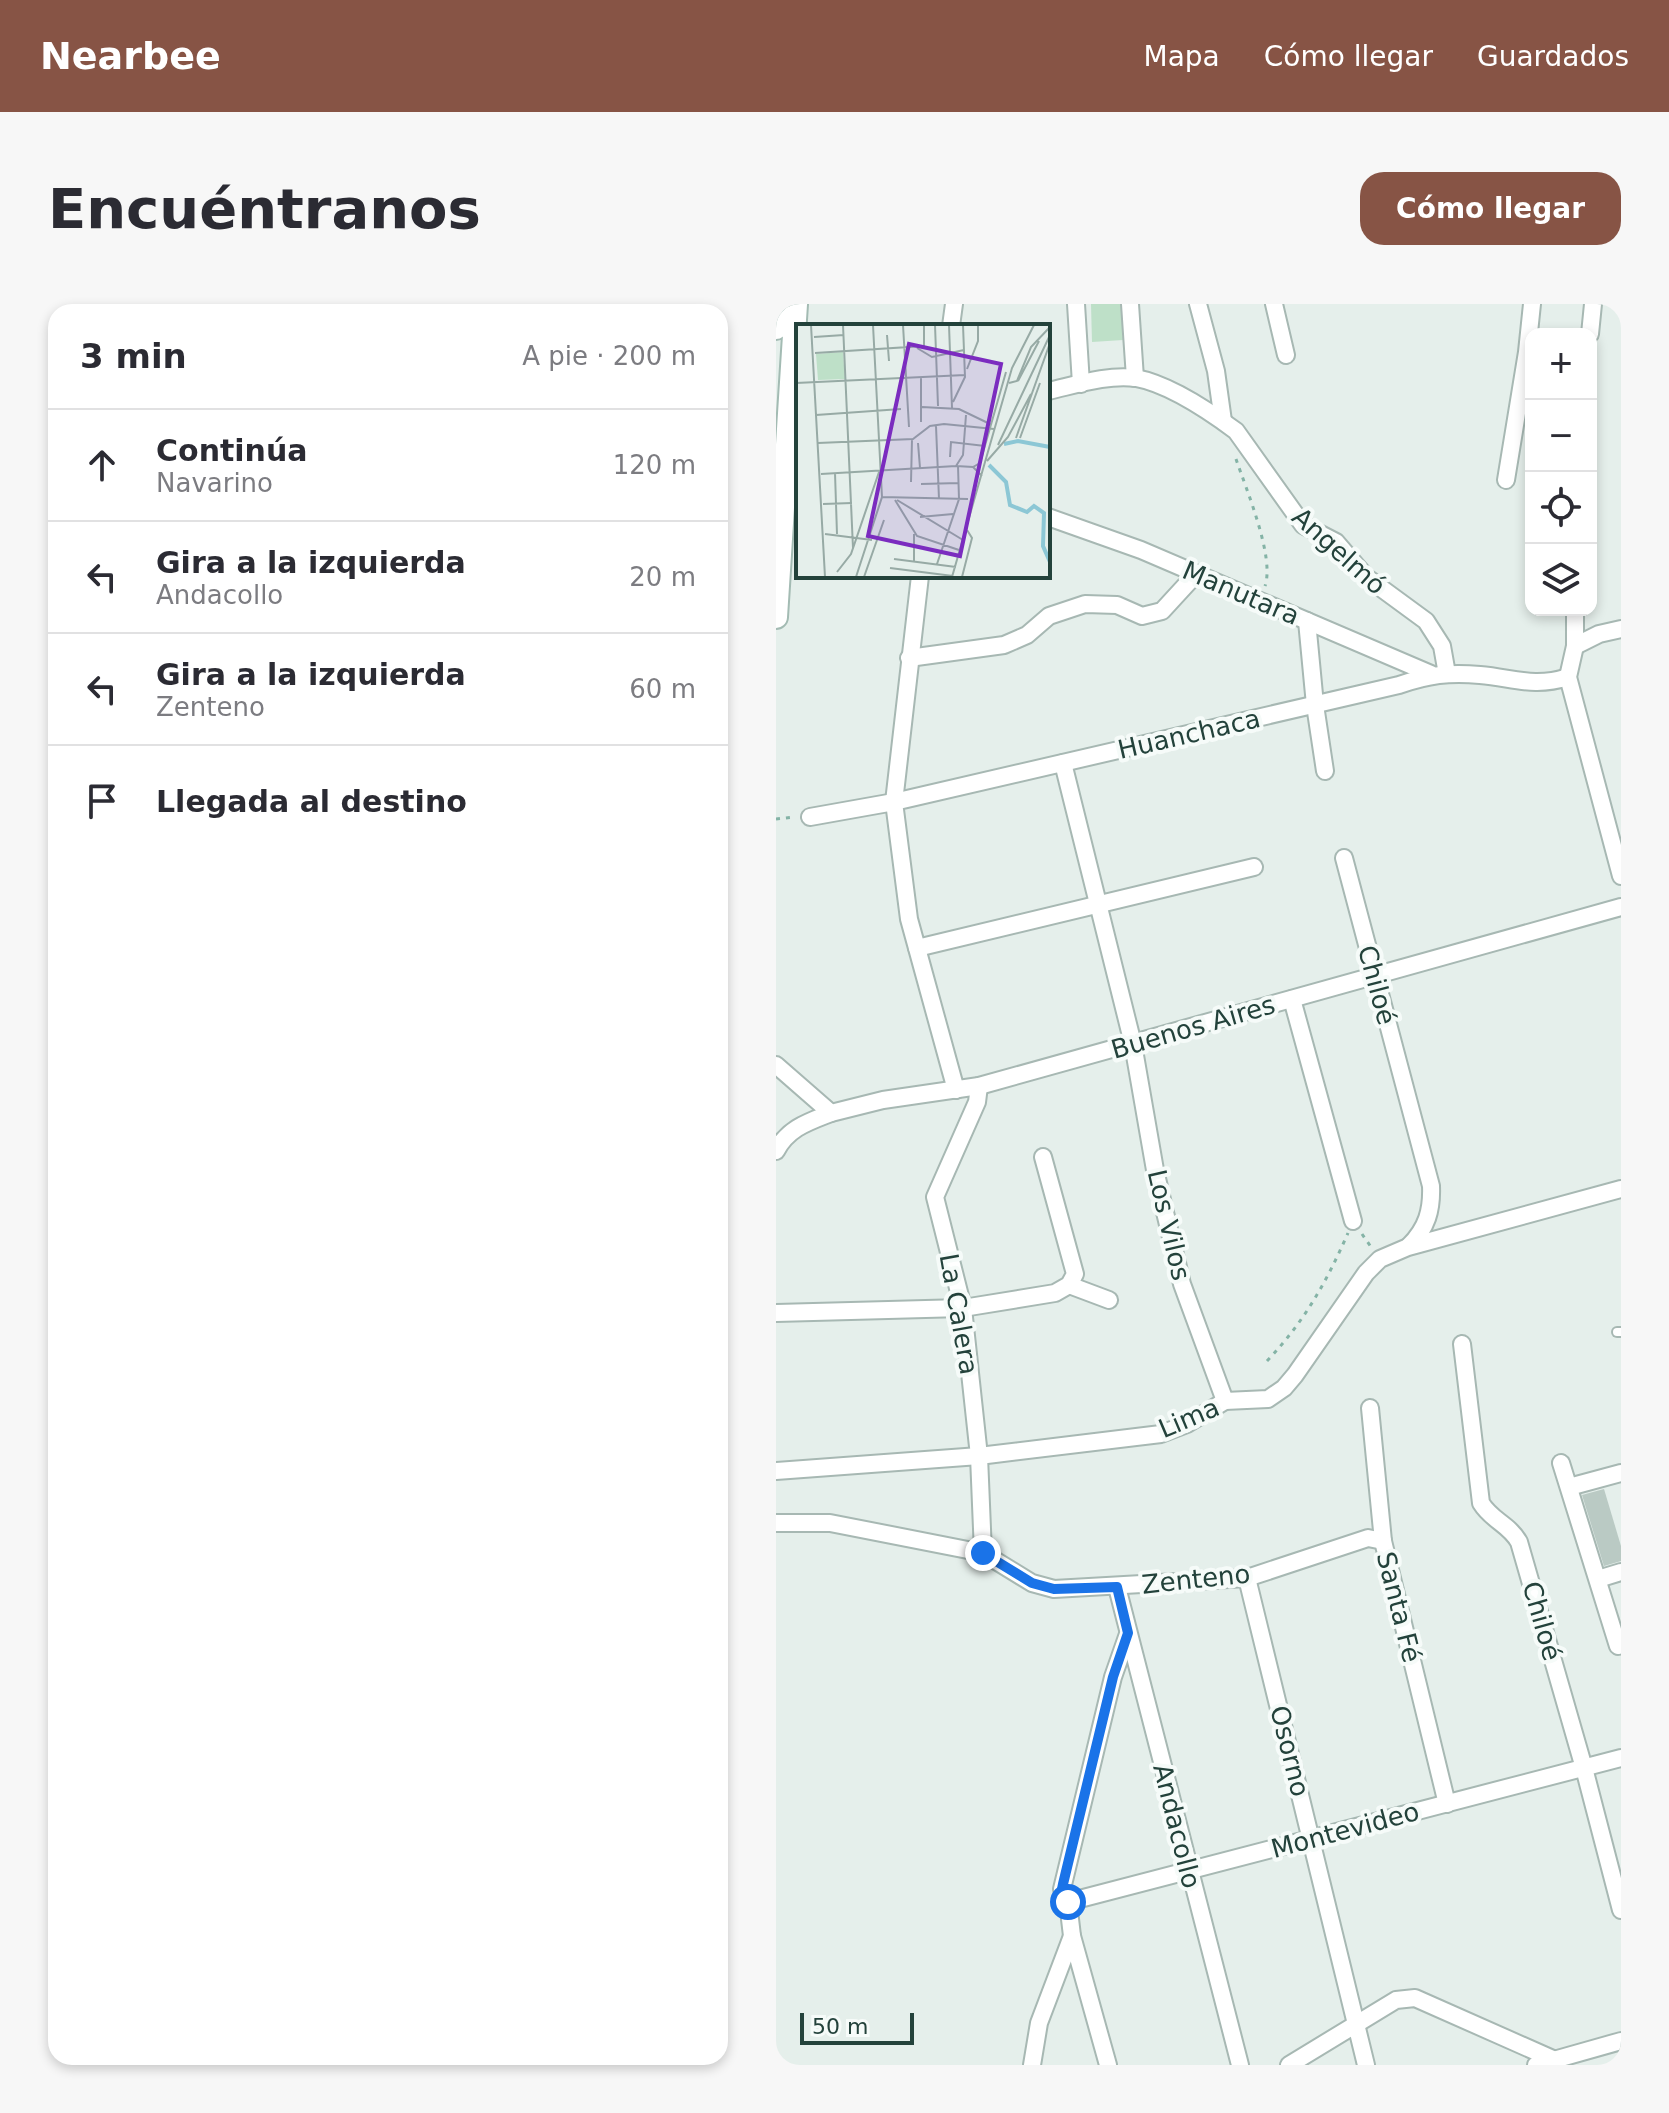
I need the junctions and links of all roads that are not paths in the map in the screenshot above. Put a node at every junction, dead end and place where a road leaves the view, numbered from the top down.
1 (778, 304) edge
2 (796, 304) edge
3 (954, 304) edge
4 (1076, 304) edge
5 (1130, 304) edge
6 (1198, 304) edge
7 (1274, 304) edge
8 (1532, 304) edge
9 (1593, 304) edge
10 (951, 324) edge
11 (776, 328) edge
12 (1591, 328) edge
13 (1286, 355) dead end
14 (796, 358) edge
15 (1135, 378) junction
16 (1081, 384) junction
17 (1050, 391) edge
18 (1223, 421) junction
19 (786, 453) edge
20 (1506, 480) dead end
21 (1050, 518) edge
22 (1196, 574) junction
23 (920, 578) edge
24 (1575, 616) edge
25 (776, 617) edge
26 (1307, 621) junction
27 (1621, 629) edge
28 (1575, 646) junction
29 (909, 658) junction
30 (1439, 674) junction
31 (1568, 677) junction
32 (1315, 705) junction
33 (1063, 763) junction
34 (1325, 771) dead end
35 (894, 802) junction
36 (810, 817) road end
37 (1344, 858) dead end
38 (1254, 867) dead end
39 (1621, 876) edge
40 (1097, 905) junction
41 (1621, 907) edge
42 (917, 948) junction
43 (1375, 976) junction
44 (1292, 999) junction
45 (1133, 1044) junction
46 (776, 1065) edge
47 (979, 1086) junction
48 (956, 1090) junction
49 (831, 1113) junction
50 (776, 1151) edge
51 (1043, 1157) dead end
52 (1621, 1189) edge
53 (1353, 1221) road end
54 (1408, 1247) junction
55 (1069, 1285) junction
56 (1109, 1300) dead end
57 (963, 1308) junction
58 (776, 1313) edge
59 (1462, 1344) dead end
60 (1225, 1401) junction
61 (1370, 1408) dead end
62 (979, 1456) junction
63 (1561, 1463) dead end
64 (776, 1471) edge
65 (1621, 1473) edge
66 (1569, 1487) junction
67 (776, 1523) edge
68 (1383, 1541) junction
69 (983, 1553) junction
70 (1621, 1572) edge
71 (1247, 1578) junction
72 (1598, 1579) junction
73 (1117, 1587) junction
74 (1128, 1633) junction
75 (1618, 1646) dead end
76 (1621, 1758) edge
77 (1584, 1768) junction
78 (1447, 1804) junction
79 (1311, 1839) junction
80 (1188, 1871) junction
81 (1068, 1902) junction
82 (1621, 1910) edge
83 (1072, 1936) junction
84 (1356, 2024) junction
85 (1621, 2041) edge
86 (1555, 2060) junction
87 (1032, 2065) edge
88 (1108, 2065) edge
89 (1240, 2065) edge
90 (1289, 2065) edge
91 (1366, 2065) edge
92 (1536, 2065) edge

1 - 11 main road
2 - 14 main road
3 - 10 street
4 - 16 street
5 - 15 street
6 - 18 street
7 - 13 street
8 - 20 street
9 - 12 street
14 - 19 main road
15 - 16 street, Angelmó
15 - 18 street, Angelmó
16 - 17 street, Angelmó
18 - 30 street, Angelmó
19 - 25 main road
21 - 22 street, Manutara
22 - 26 street, Manutara
22 - 29 street
23 - 29 street
24 - 28 street
26 - 30 street, Manutara
26 - 32 street
27 - 28 street
28 - 31 street
29 - 35 street
30 - 31 street, Huanchaca
30 - 32 street, Huanchaca
31 - 39 street
32 - 33 street, Huanchaca
32 - 34 street
33 - 35 street, Huanchaca
33 - 40 street, Los Vilos
35 - 36 street, Huanchaca
35 - 42 street
37 - 43 street, Chiloé
38 - 40 street
40 - 42 street
40 - 45 street, Los Vilos
41 - 43 street, Buenos Aires
42 - 48 street
43 - 44 street, Buenos Aires
43 - 54 street, Chiloé
44 - 45 street, Buenos Aires
44 - 53 street
45 - 47 street, Buenos Aires
45 - 60 street, Los Vilos
46 - 49 street
47 - 48 street, Buenos Aires
47 - 57 street, La Calera
48 - 49 street, Buenos Aires
49 - 50 street, Buenos Aires
51 - 55 street
52 - 54 street, Lima
54 - 60 street, Lima
55 - 56 street
55 - 57 street
57 - 58 street
57 - 62 street, La Calera
59 - 77 street, Chiloé
60 - 62 street, Lima
61 - 68 street, Santa Fé
62 - 64 street, Lima
62 - 69 street, La Calera
63 - 66 street
65 - 66 street
66 - 72 street
67 - 69 street, Zenteno
68 - 71 street, Zenteno
68 - 78 street, Santa Fé
69 - 73 street, Zenteno
70 - 72 street
71 - 73 street, Zenteno
71 - 79 street, Osorno
72 - 75 street
73 - 74 street, Andacollo
74 - 80 street, Andacollo
74 - 81 street
76 - 77 street, Montevideo
77 - 78 street, Montevideo
77 - 82 street, Chiloé
78 - 79 street, Montevideo
79 - 80 street, Montevideo
79 - 84 street, Osorno
80 - 81 street, Montevideo
80 - 89 street, Andacollo
81 - 83 street
83 - 87 street
83 - 88 street
84 - 86 street
84 - 90 street
84 - 91 street, Osorno
85 - 86 street
86 - 92 street

